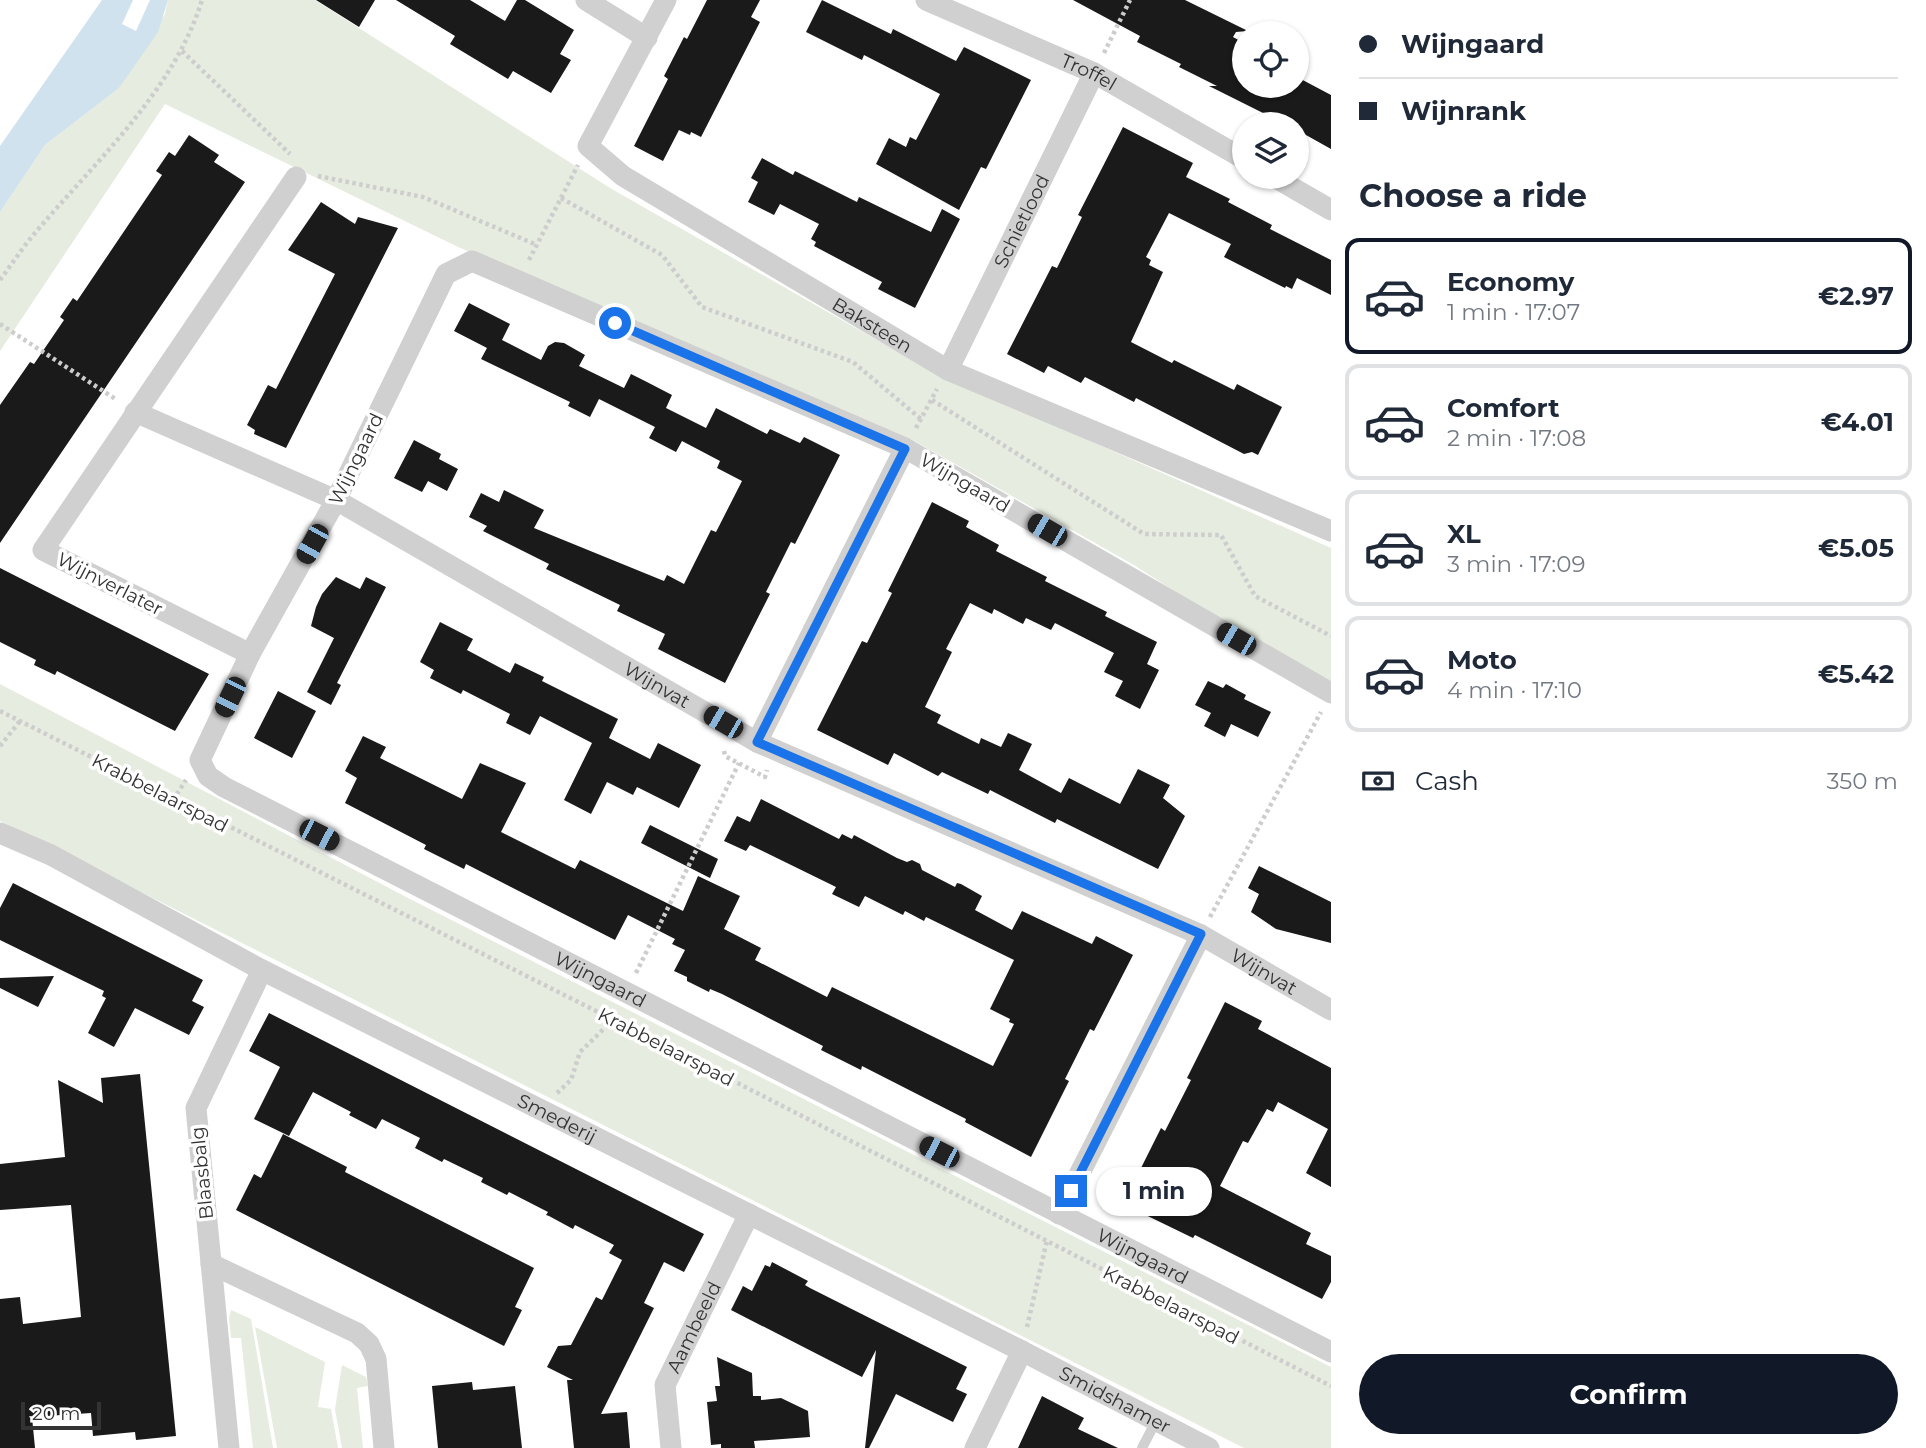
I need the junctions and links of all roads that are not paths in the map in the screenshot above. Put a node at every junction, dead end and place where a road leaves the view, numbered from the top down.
1 (586, 0) edge
2 (666, 0) edge
3 (926, 0) edge
4 (647, 38) junction
5 (1094, 73) junction
6 (1232, 152) edge
7 (304, 175) road end
8 (1295, 189) edge
9 (1331, 210) edge
10 (948, 370) junction
11 (135, 412) junction
12 (905, 449) junction
13 (336, 500) junction
14 (1331, 531) edge
15 (250, 654) junction
16 (1331, 693) edge
17 (757, 742) junction
18 (0, 833) edge
19 (1201, 934) junction
20 (262, 970) junction
21 (1331, 1010) edge
22 (749, 1214) junction
23 (1059, 1214) junction
24 (211, 1264) junction
25 (1022, 1351) junction
26 (1331, 1352) edge
27 (1156, 1421) junction
28 (229, 1448) edge
29 (384, 1448) edge
30 (671, 1448) edge
31 (975, 1448) edge
32 (1142, 1448) edge
33 (1209, 1448) edge

1 - 4 street
2 - 4 street
3 - 5 street, Troffel
4 - 10 street, Baksteen
5 - 6 street, Troffel
5 - 10 street, Schietlood
7 - 11 street, Wijnverlater
8 - 9 street
10 - 14 street, Baksteen
11 - 13 street
11 - 15 street, Wijnverlater
12 - 13 street, Wijngaard
12 - 16 street, Wijngaard
12 - 17 street
13 - 15 street, Wijngaard
13 - 17 street, Wijnvat
15 - 23 street, Wijngaard
17 - 19 street, Wijnvat
18 - 20 street, Smederij
19 - 21 street, Wijnvat
19 - 23 street
20 - 22 street, Smederij
20 - 24 street, Blaasbalg
22 - 25 street, Smederij
22 - 30 street, Aambeeld
23 - 26 street, Wijngaard
24 - 28 street, Blaasbalg
24 - 29 street
25 - 27 street, Smidshamer
25 - 31 street
27 - 32 lane
27 - 33 street, Smidshamer

